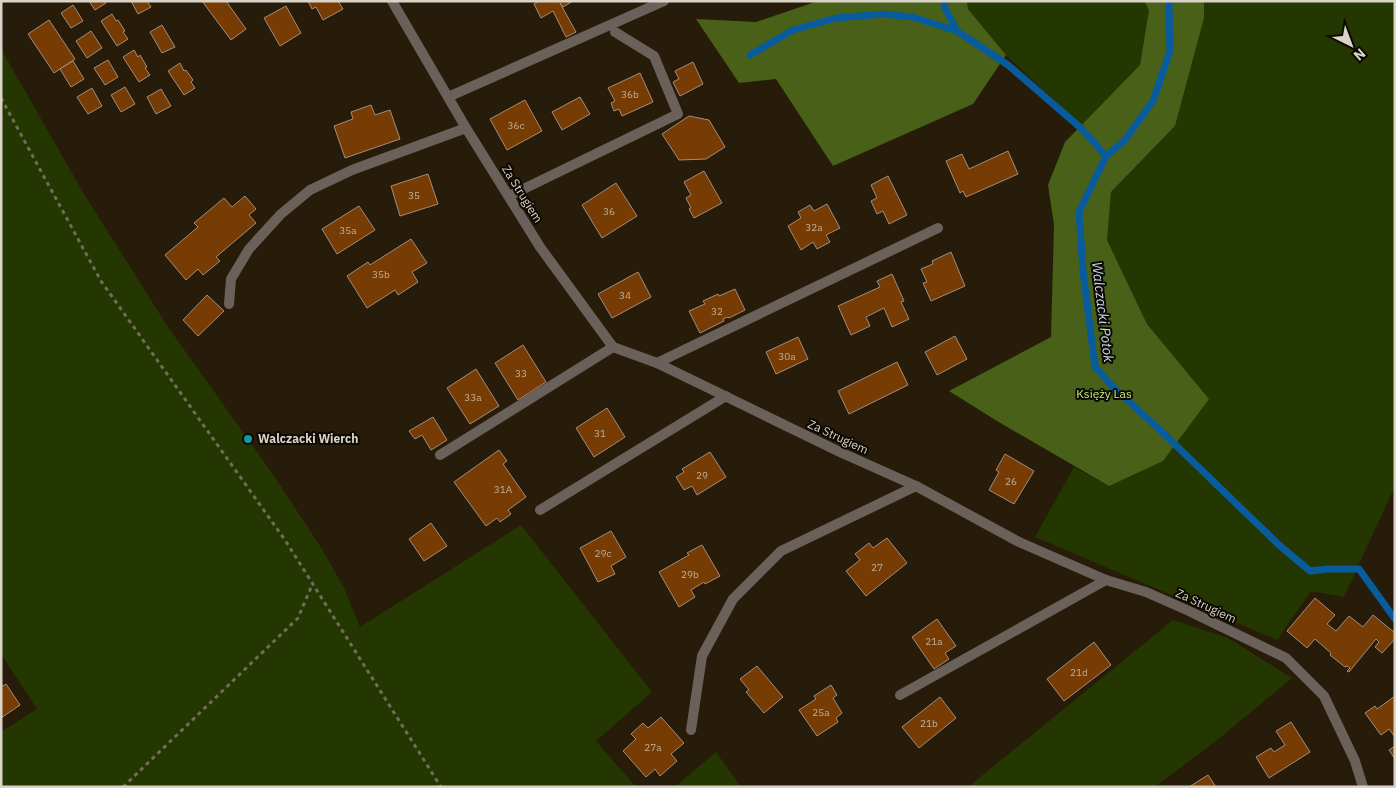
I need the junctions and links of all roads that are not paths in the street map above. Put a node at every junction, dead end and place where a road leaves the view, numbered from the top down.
1 (392, 1) edge
2 (664, 1) edge
3 (615, 32) dead end
4 (448, 97) junction
5 (466, 128) junction
6 (509, 196) junction
7 (938, 228) dead end
8 (229, 304) dead end
9 (614, 347) junction
10 (657, 363) junction
11 (726, 396) junction
12 (440, 455) dead end
13 (916, 486) junction
14 (540, 510) dead end
15 (1106, 580) junction
16 (900, 695) dead end
17 (691, 730) dead end
18 (1363, 787) edge

1 - 4 street, Za Strugiem
2 - 4 street
3 - 6 street
4 - 5 street, Za Strugiem
5 - 6 street, Za Strugiem
5 - 8 street
6 - 9 street, Za Strugiem
7 - 10 street
9 - 10 street, Za Strugiem
9 - 12 street
10 - 11 street, Za Strugiem
11 - 13 street, Za Strugiem
11 - 14 street
13 - 15 street, Za Strugiem
13 - 17 street
15 - 16 street
15 - 18 street, Za Strugiem

